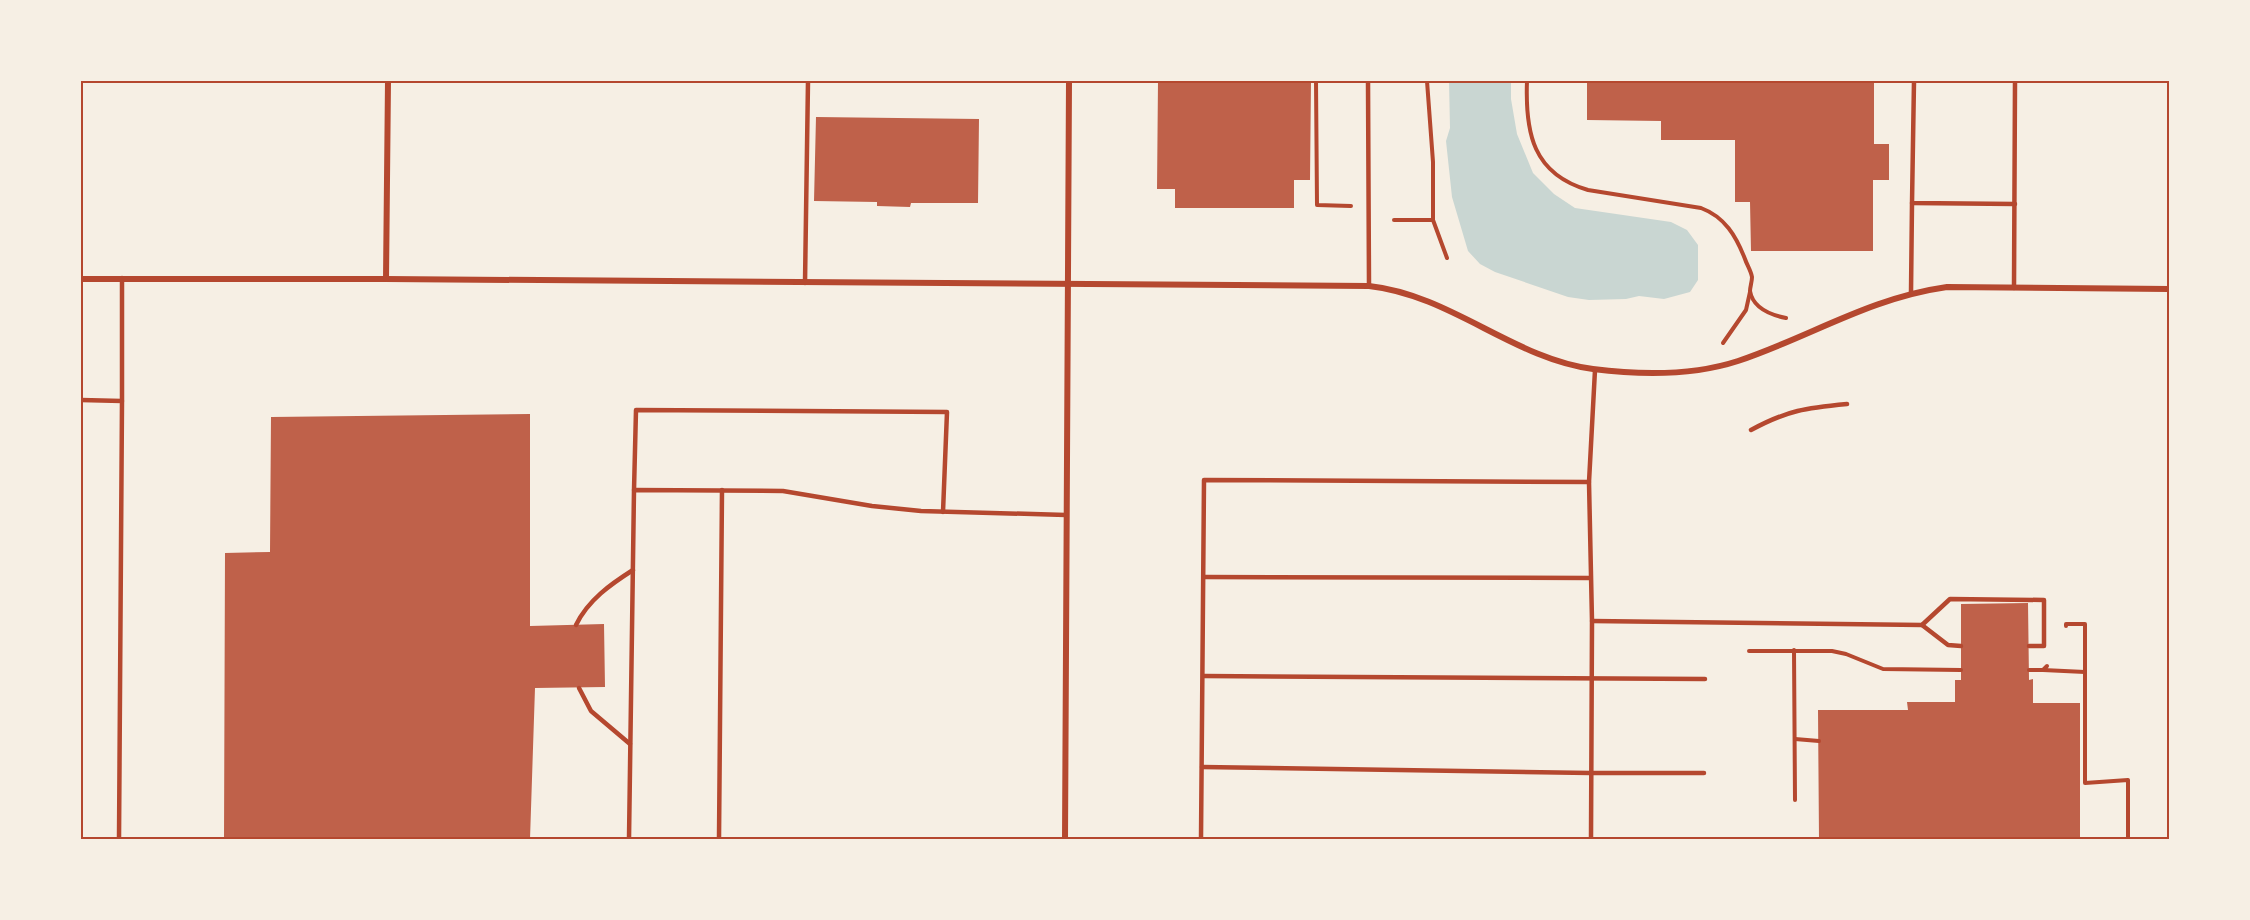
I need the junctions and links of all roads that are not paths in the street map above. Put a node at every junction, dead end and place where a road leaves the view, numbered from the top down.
1 (388, 81) edge
2 (808, 81) edge
3 (1069, 81) edge
4 (1368, 81) edge
5 (1914, 81) edge
6 (2014, 81) edge
7 (1912, 203) junction
8 (2015, 204) junction
9 (122, 278) junction
10 (81, 279) edge
11 (386, 279) junction
12 (805, 283) junction
13 (1068, 285) junction
14 (1369, 286) junction
15 (2014, 288) junction
16 (2169, 290) edge
17 (1911, 293) junction
18 (1595, 370) junction
19 (81, 400) edge
20 (122, 401) junction
21 (1847, 404) dead end
22 (1751, 430) dead end
23 (1589, 482) junction
24 (634, 490) junction
25 (722, 490) junction
26 (943, 512) junction
27 (1066, 515) junction
28 (633, 570) junction
29 (1205, 577) junction
30 (1590, 578) junction
31 (1592, 621) junction
32 (576, 625) dead end
33 (1922, 625) junction
34 (1961, 646) dead end
35 (2029, 646) dead end
36 (1204, 676) junction
37 (1592, 679) junction
38 (1705, 679) dead end
39 (579, 688) dead end
40 (630, 744) junction
41 (1202, 767) junction
42 (1704, 772) dead end
43 (1590, 773) junction
44 (119, 839) edge
45 (629, 839) edge
46 (720, 839) edge
47 (1065, 839) edge
48 (1201, 839) edge
49 (1591, 839) edge

1 - 11 street
2 - 12 lane
3 - 13 street
4 - 14 lane
5 - 7 lane
6 - 8 lane
7 - 8 lane
7 - 17 lane
8 - 15 lane
9 - 10 street
9 - 11 street
9 - 20 lane
11 - 12 street
12 - 13 street
13 - 14 street
13 - 27 street
14 - 18 street
15 - 16 street
15 - 17 street
17 - 18 street
18 - 23 lane
19 - 20 lane
20 - 44 lane
21 - 22 lane
23 - 29 lane
23 - 30 lane
24 - 25 lane
24 - 26 lane
24 - 28 lane
25 - 26 lane
25 - 46 lane
26 - 27 lane
27 - 47 street
28 - 32 lane
28 - 40 lane
29 - 30 lane
29 - 36 lane
30 - 31 lane
31 - 33 lane
31 - 37 lane
33 - 34 lane
33 - 35 lane
36 - 37 lane
36 - 41 lane
37 - 38 lane
37 - 43 lane
39 - 40 lane
40 - 45 lane
41 - 43 lane
41 - 48 lane
42 - 43 lane
43 - 49 lane

